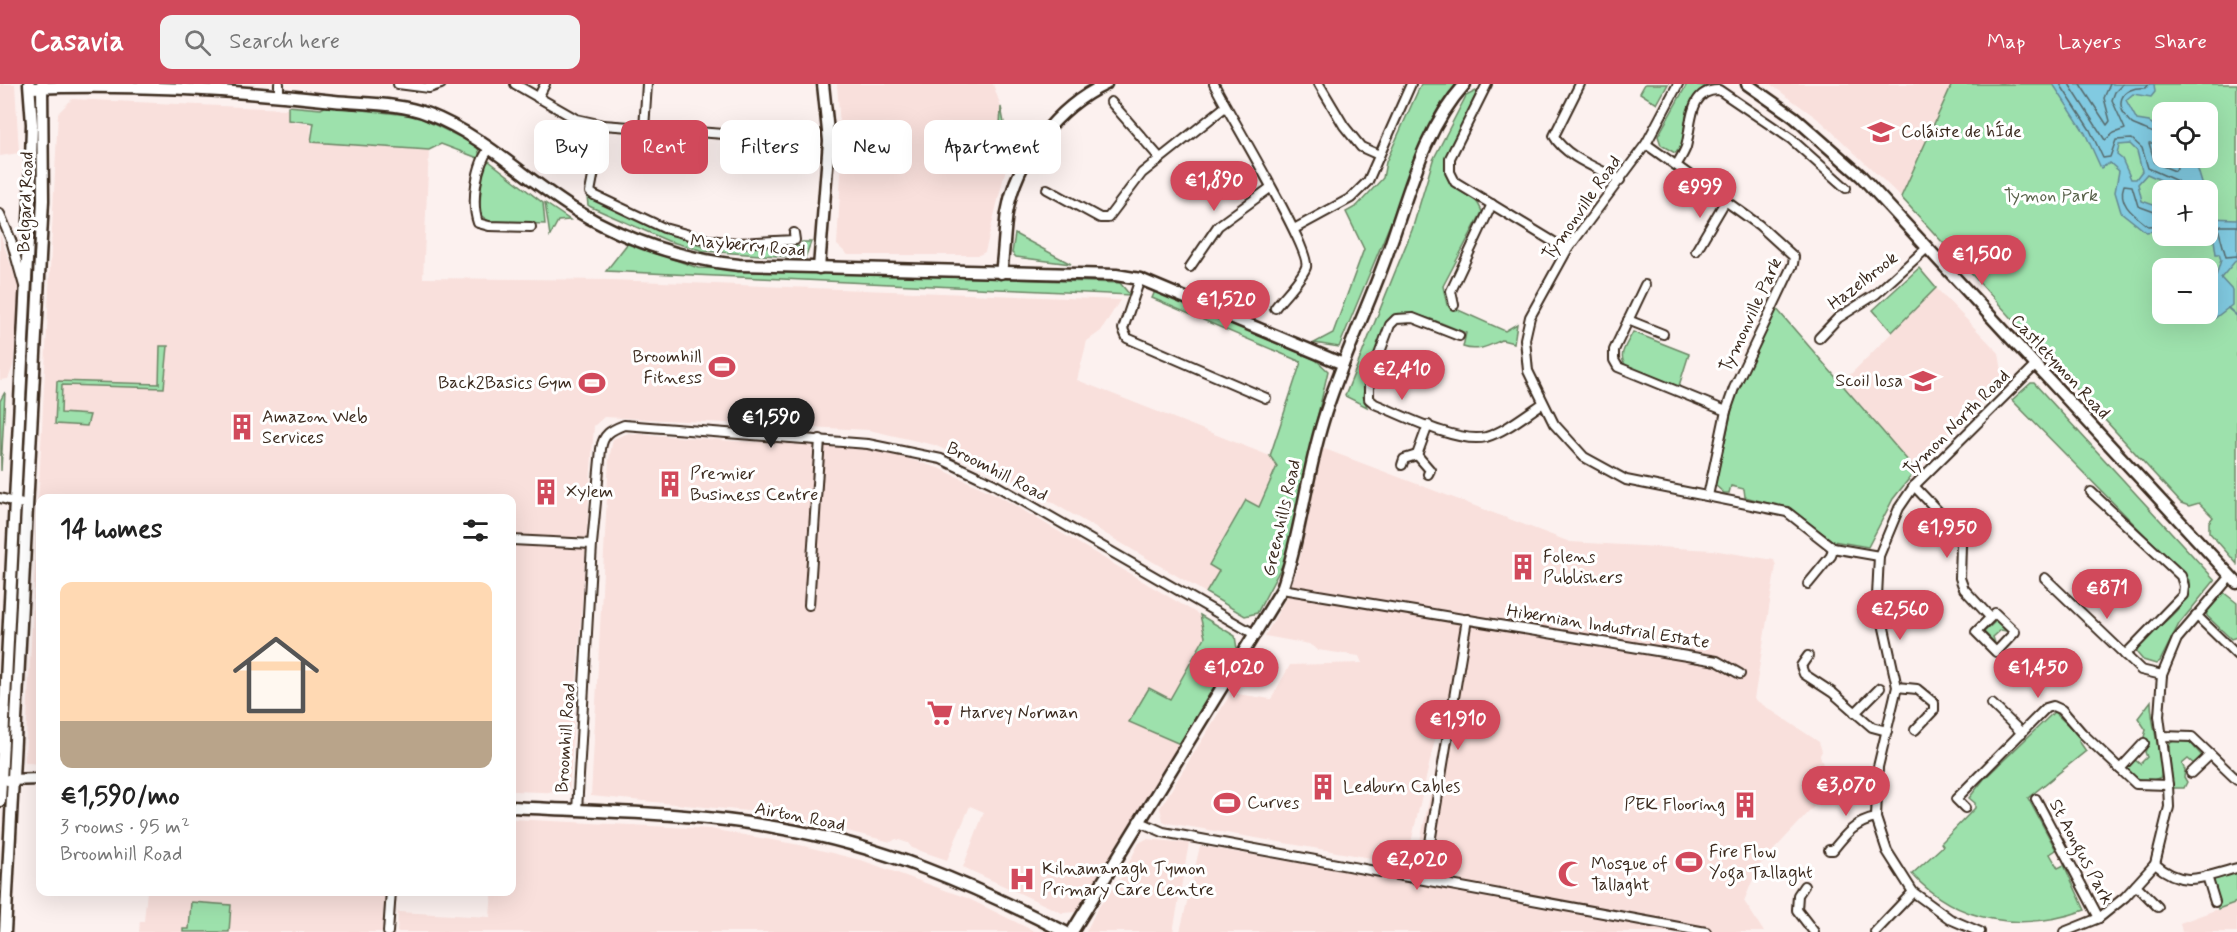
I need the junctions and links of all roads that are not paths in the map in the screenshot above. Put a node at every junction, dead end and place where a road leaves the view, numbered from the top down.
1 (398, 84) edge
2 (441, 84) edge
3 (514, 84) edge
4 (545, 84) edge
5 (647, 84) edge
6 (823, 84) edge
7 (1106, 84) edge
8 (1214, 84) edge
9 (1319, 84) edge
10 (1411, 84) edge
11 (1465, 84) edge
12 (1487, 84) edge
13 (1580, 84) edge
14 (1678, 84) edge
15 (1747, 84) edge
16 (29, 86) edge
17 (42, 86) edge
18 (279, 90) edge
19 (538, 98) junction
20 (1111, 102) dead end
21 (1225, 107) junction
22 (580, 120) edge
23 (645, 120) edge
24 (1646, 144) junction
25 (490, 148) junction
26 (1379, 155) junction
27 (1159, 157) junction
28 (1677, 164) junction
29 (593, 174) edge
30 (1620, 180) junction
31 (1270, 188) junction
32 (1846, 188) dead end
33 (1047, 189) dead end
34 (1726, 200) junction
35 (1492, 204) junction
36 (0, 214) edge
37 (531, 227) dead end
38 (1294, 228) junction
39 (794, 233) dead end
40 (1927, 248) junction
41 (1567, 249) junction
42 (1696, 251) dead end
43 (1190, 267) dead end
44 (819, 268) junction
45 (1001, 273) junction
46 (1140, 279) junction
47 (1645, 285) dead end
48 (25, 294) junction
49 (1454, 305) dead end
50 (1275, 308) dead end
51 (1629, 320) junction
52 (1663, 334) dead end
53 (1459, 336) dead end
54 (1819, 338) dead end
55 (1343, 364) junction
56 (2036, 365) junction
57 (1266, 398) dead end
58 (1542, 404) junction
59 (1726, 411) junction
60 (1428, 424) junction
61 (820, 439) junction
62 (1417, 455) junction
63 (1402, 465) dead end
64 (1428, 474) dead end
65 (1914, 486) junction
66 (2091, 492) dead end
67 (1708, 496) junction
68 (0, 498) edge
69 (15, 502) junction
70 (27, 505) junction
71 (516, 540) edge
72 (592, 544) junction
73 (1833, 548) junction
74 (1879, 556) junction
75 (2045, 578) dead end
76 (2234, 579) edge
77 (1808, 584) dead end
78 (1282, 589) junction
79 (809, 605) dead end
80 (2196, 615) junction
81 (1990, 617) junction
82 (1467, 620) junction
83 (1256, 635) junction
84 (2125, 655) junction
85 (2237, 655) edge
86 (1808, 656) dead end
87 (1740, 674) dead end
88 (2162, 675) junction
89 (1897, 687) junction
90 (1877, 690) dead end
91 (1992, 704) dead end
92 (1855, 713) junction
93 (1915, 730) dead end
94 (1887, 731) junction
95 (2022, 733) junction
96 (2162, 736) junction
97 (2144, 743) dead end
98 (2210, 755) junction
99 (2120, 769) junction
100 (2191, 773) dead end
101 (36, 779) edge
102 (1, 780) edge
103 (13, 780) junction
104 (2237, 780) edge
105 (2168, 785) junction
106 (2036, 799) dead end
107 (0, 801) edge
108 (516, 807) edge
109 (1965, 808) dead end
110 (577, 811) junction
111 (1876, 818) junction
112 (1138, 821) junction
113 (1829, 850) dead end
114 (2155, 864) junction
115 (2237, 868) edge
116 (2207, 876) junction
117 (1424, 879) junction
118 (2136, 885) junction
119 (1804, 886) dead end
120 (1913, 892) junction
121 (391, 896) edge
122 (2215, 902) dead end
123 (2158, 907) dead end
124 (2099, 918) junction
125 (5, 932) edge
126 (388, 932) edge
127 (1065, 932) edge
128 (1072, 932) edge
129 (1706, 932) edge
130 (1814, 932) edge
131 (1875, 932) edge
132 (1980, 932) edge
133 (2064, 932) edge

1 - 2 street
3 - 19 street
4 - 19 street
5 - 23 street
6 - 44 street
7 - 45 street
8 - 21 street
9 - 26 street
10 - 26 street
11 - 55 street, Greenhills Road
12 - 35 street
13 - 30 street
14 - 24 street, Tymonville Road
15 - 40 street, Castletymon Road
16 - 17 street, Mayberry Road
16 - 48 street, Belgard Road
17 - 18 street, Mayberry Road
17 - 70 street, Belgard Road
18 - 25 street, Mayberry Road
19 - 22 street
20 - 27 street
21 - 27 street
21 - 31 street
24 - 28 street, Tymonville Park
24 - 30 street, Tymonville Road
25 - 37 street
25 - 44 street, Mayberry Road
26 - 38 street
27 - 33 street
28 - 32 street
28 - 34 street, Tymonville Park
29 - 39 street
30 - 41 street, Tymonville Road
31 - 38 street
31 - 43 street
34 - 42 street
34 - 59 street, Tymonville Park
35 - 41 street
35 - 49 street
36 - 48 street
38 - 50 street
40 - 54 street, Hazelbrook
40 - 56 street, Castletymon Road
41 - 58 street, Tymonville Road
44 - 45 street, Mayberry Road
45 - 46 street, Mayberry Road
46 - 55 street, Mayberry Road
46 - 57 street
47 - 51 street
48 - 69 street, Belgard Road
51 - 52 street
51 - 59 street
53 - 60 street
55 - 78 street, Greenhills Road
56 - 65 street, Tymon North Road
56 - 76 street, Castletymon Road
58 - 60 street
58 - 67 street, Tymonville Road
59 - 67 street, Tymonville Park
60 - 62 street
61 - 72 street, Broomhill Road
61 - 79 street
61 - 83 street, Broomhill Road
62 - 63 street
62 - 64 street
65 - 74 street, Tymon North Road
65 - 81 street
66 - 84 street
67 - 73 street, Tymonville Road
68 - 69 street
69 - 70 street
69 - 102 street, Belgard Road
70 - 103 street, Belgard Road
71 - 72 street
72 - 110 street, Broomhill Road
73 - 74 street
73 - 77 street
74 - 89 street, Tymon North Road
75 - 84 street
76 - 80 street
78 - 82 street, Hibernian Industrial Estate
78 - 83 street, Greenhills Road
80 - 85 street
80 - 88 street
81 - 81 street
82 - 87 street, Hibernian Industrial Estate
82 - 117 street
83 - 112 street, Greenhills Road
84 - 88 street
86 - 92 street
88 - 96 street
89 - 93 street
89 - 94 street, Tymon North Road
90 - 92 street
91 - 95 street
92 - 94 street
94 - 111 street, Tymon North Road
95 - 99 street
95 - 109 street
96 - 98 street
96 - 105 street
97 - 99 street
98 - 100 street
98 - 104 street
99 - 105 street
101 - 103 street
102 - 103 street
102 - 107 street, Belgard Road
103 - 125 street, Belgard Road
105 - 114 street
106 - 124 street, St Aongus Park
108 - 110 street, Airton Road
110 - 127 street, Airton Road
111 - 113 street
111 - 120 street, Tymon North Road
112 - 117 street
112 - 128 street, Greenhills Road
114 - 116 street
114 - 118 street
115 - 116 street
116 - 122 street
117 - 129 street
118 - 123 street
118 - 124 street
119 - 130 street
120 - 131 street
120 - 132 street, Tymon North Road
121 - 126 street
124 - 133 street

